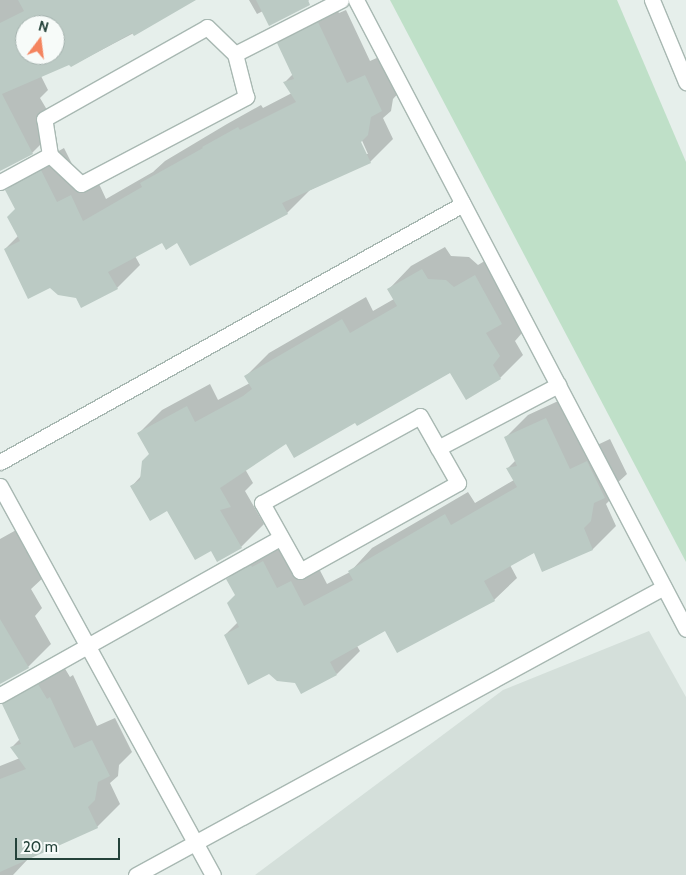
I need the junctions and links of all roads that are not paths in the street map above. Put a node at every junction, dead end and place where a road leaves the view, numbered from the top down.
1 (341, 0) edge
2 (356, 0) edge
3 (652, 0) edge
4 (234, 54) junction
5 (686, 82) edge
6 (50, 155) junction
7 (0, 182) edge
8 (463, 204) junction
9 (558, 385) junction
10 (438, 448) junction
11 (0, 462) edge
12 (0, 486) edge
13 (281, 538) junction
14 (664, 587) junction
15 (686, 629) edge
16 (87, 648) junction
17 (0, 695) edge
18 (193, 844) junction
19 (136, 875) edge
20 (212, 875) edge

1 - 4 street
2 - 8 street
3 - 5 street
4 - 6 street
4 - 6 street
6 - 7 street
8 - 9 street
8 - 11 street
9 - 10 street
9 - 14 street
10 - 13 street
10 - 13 street
12 - 16 street
13 - 16 street
14 - 15 street
14 - 18 street
16 - 17 street
16 - 18 street
18 - 19 street
18 - 20 street

